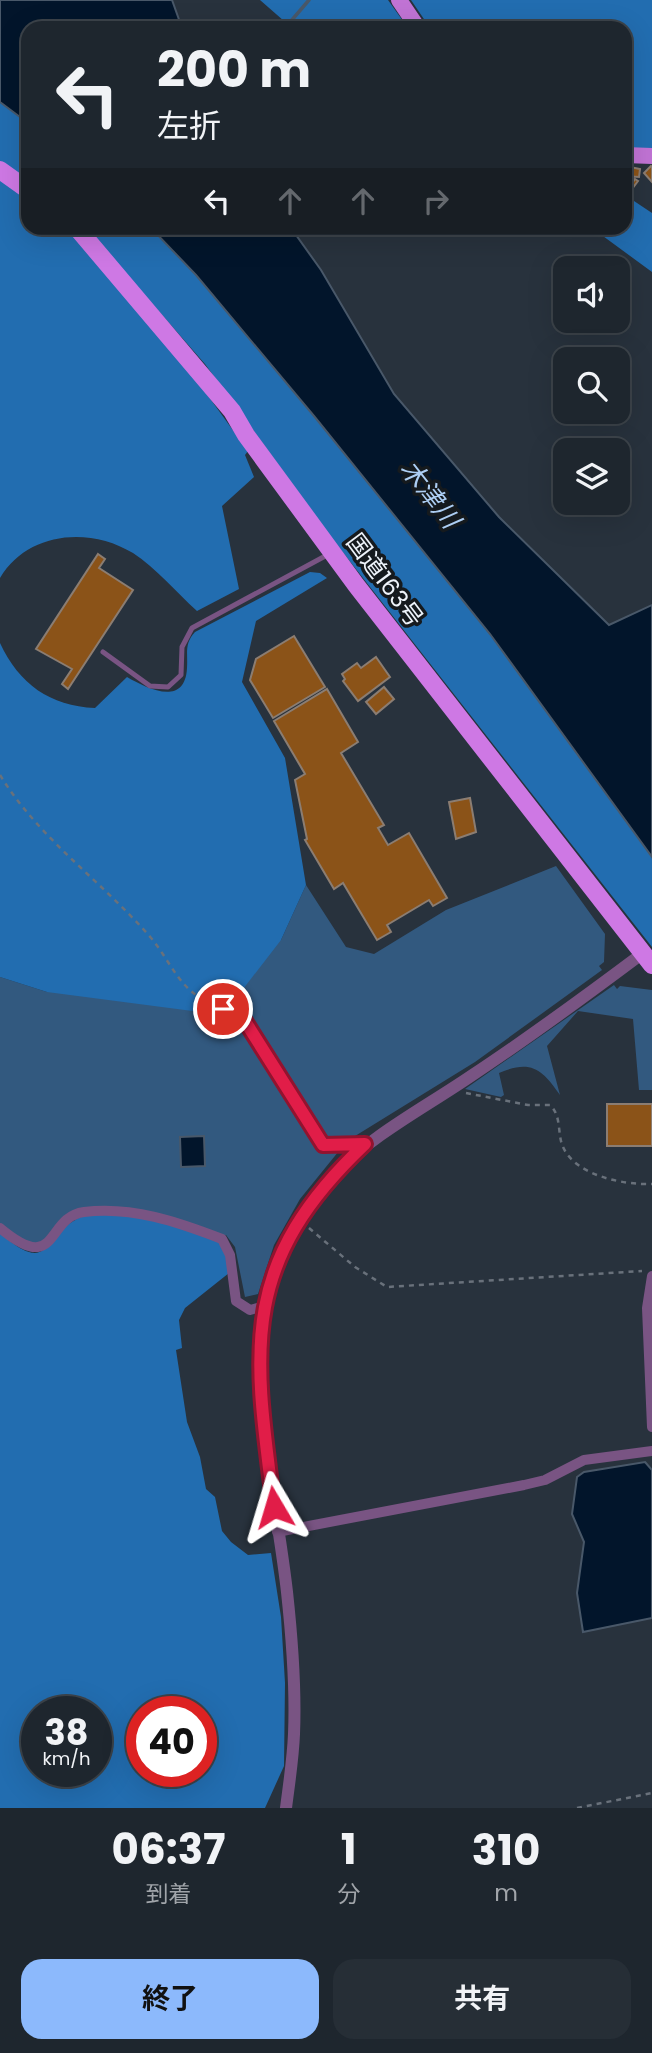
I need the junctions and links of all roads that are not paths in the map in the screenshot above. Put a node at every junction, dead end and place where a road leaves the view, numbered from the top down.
1 (399, 0) edge
2 (413, 21) edge
3 (632, 155) edge
4 (652, 156) edge
5 (0, 170) edge
6 (21, 185) edge
7 (83, 235) edge
8 (333, 552) junction
9 (103, 652) dead end
10 (648, 959) edge
11 (223, 1009) road end
12 (365, 1144) junction
13 (0, 1229) edge
14 (652, 1273) edge
15 (265, 1306) junction
16 (652, 1427) edge
17 (652, 1451) edge
18 (277, 1532) junction
19 (286, 1808) edge

1 - 2 main road
3 - 4 main road
5 - 6 highway
7 - 8 highway, 国道163号
8 - 9 lane
8 - 10 highway, 国道163号
10 - 12 street
11 - 12 street
12 - 15 street
13 - 15 street
14 - 16 street
15 - 18 street
17 - 18 street
18 - 19 street

